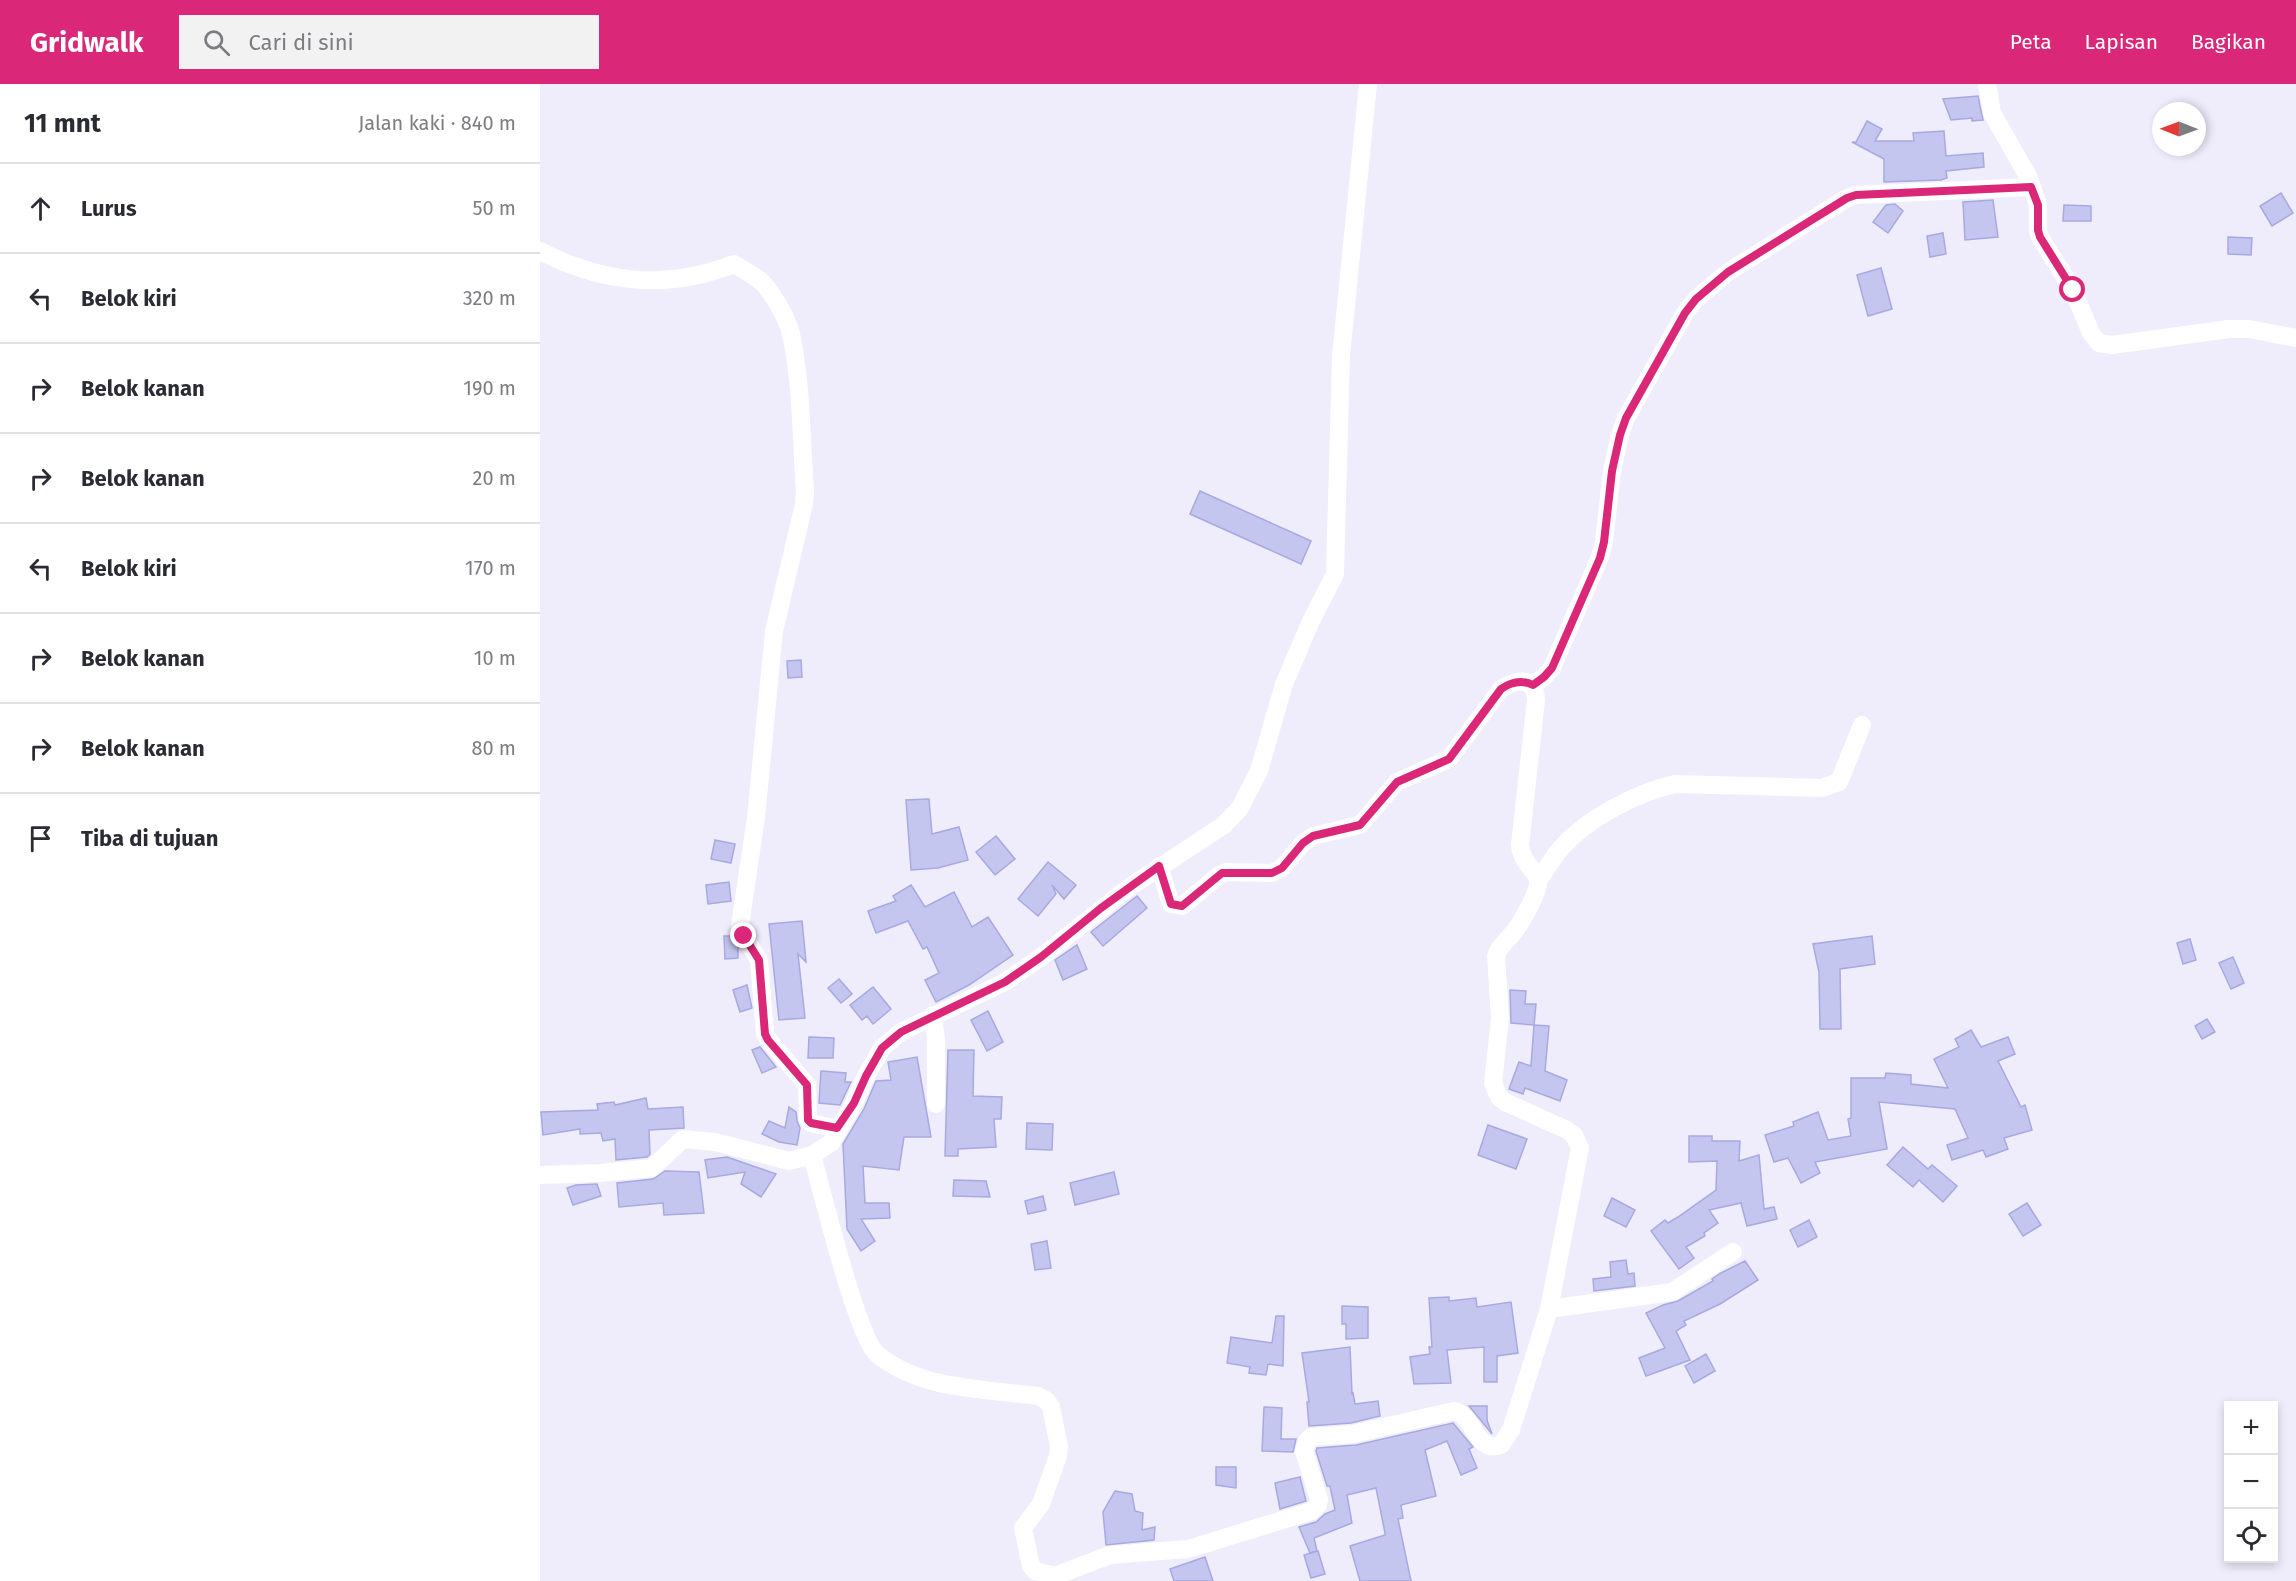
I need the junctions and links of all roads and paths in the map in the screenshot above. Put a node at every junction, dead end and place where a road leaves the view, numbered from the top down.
1 (1368, 84) edge
2 (1987, 84) edge
3 (2031, 187) junction
4 (540, 251) edge
5 (2296, 338) edge
6 (1533, 685) junction
7 (1862, 725) dead end
8 (1159, 866) junction
9 (1538, 881) junction
10 (933, 1015) junction
11 (936, 1104) dead end
12 (837, 1128) junction
13 (812, 1155) junction
14 (540, 1175) edge
15 (1733, 1252) dead end
16 (1549, 1309) junction

1 - 8 street
2 - 3 street
3 - 5 street
3 - 6 street
4 - 12 street
6 - 8 street
6 - 9 street
7 - 9 street
8 - 10 street
9 - 16 street
10 - 11 street
10 - 12 street
12 - 13 street
13 - 14 street
13 - 16 street
15 - 16 street

